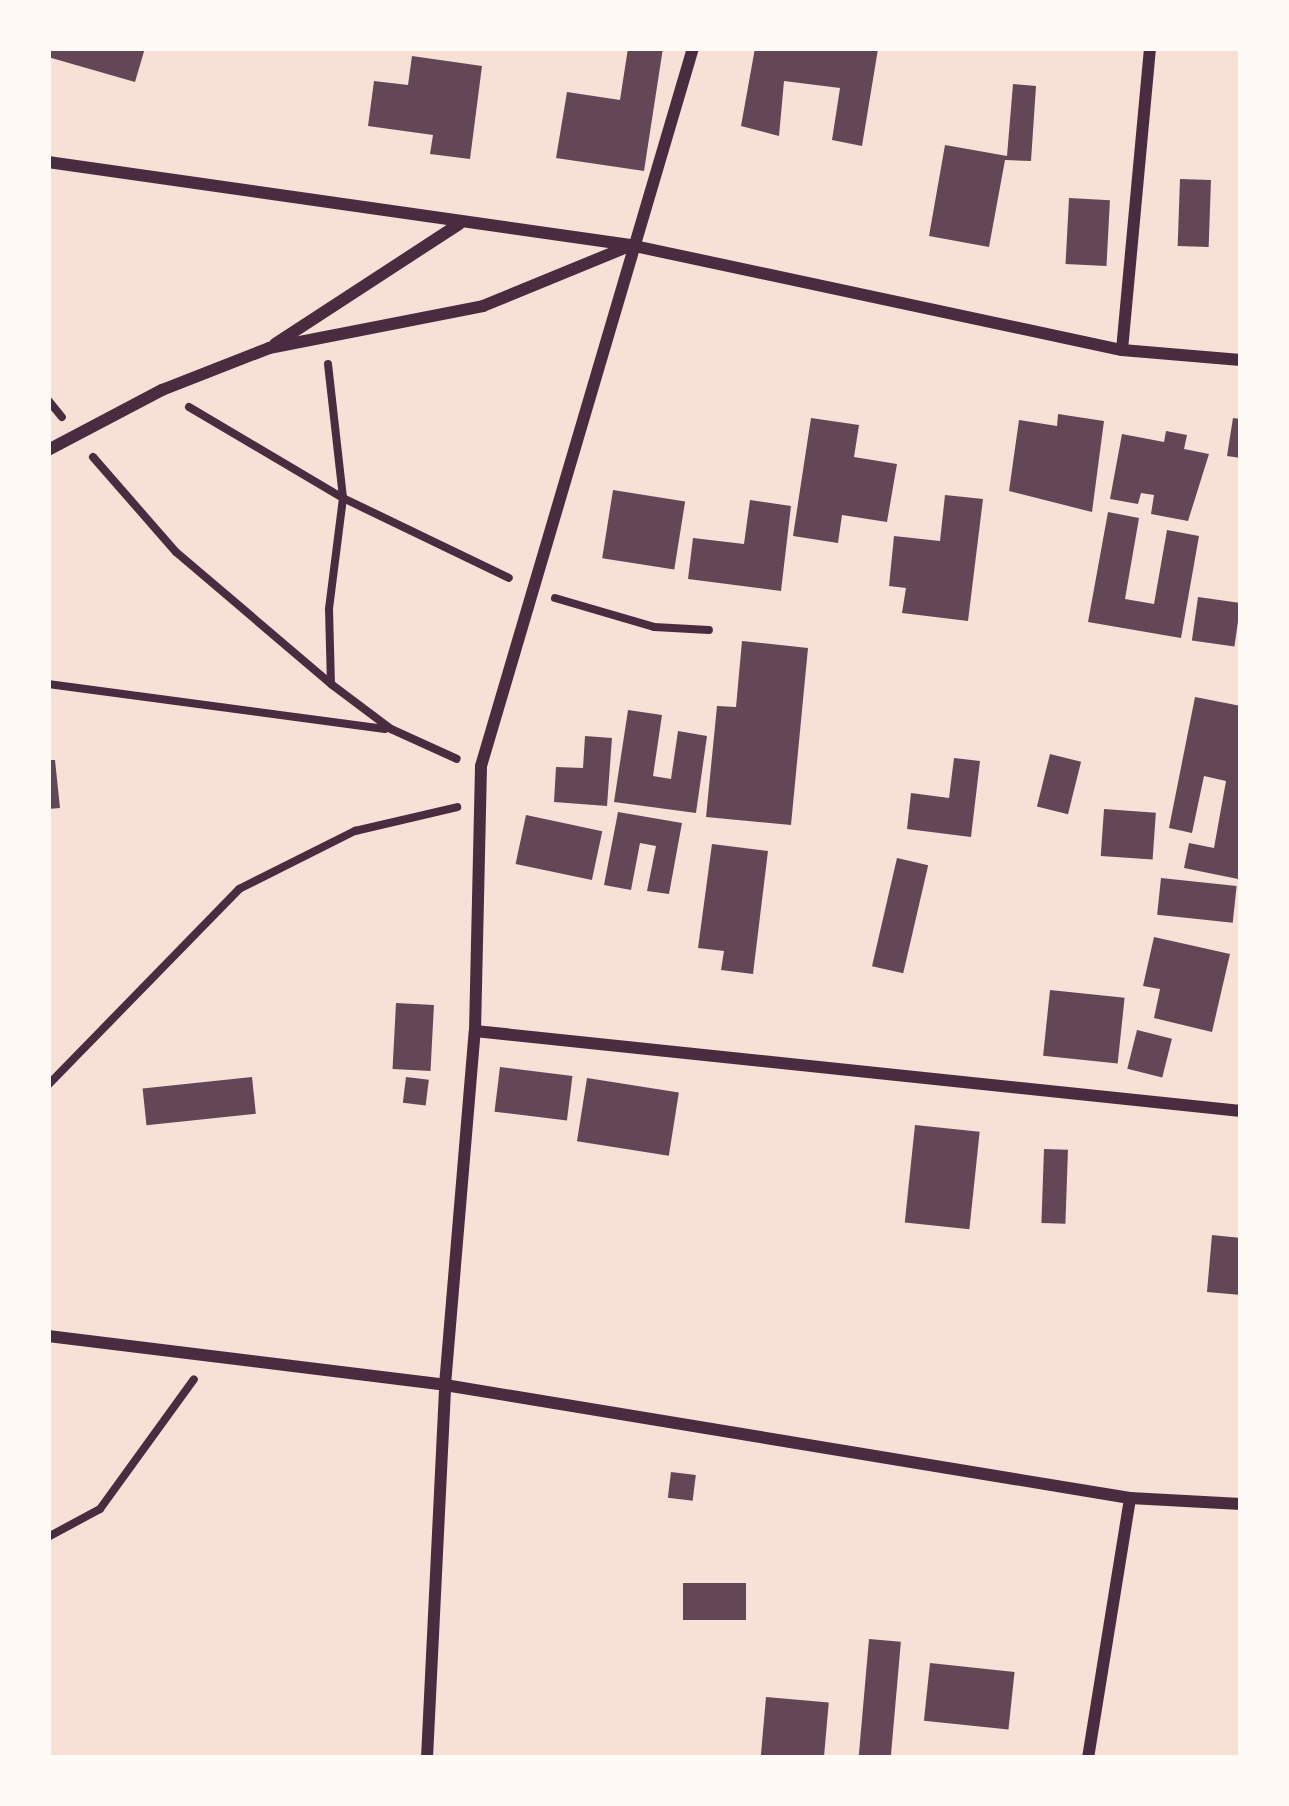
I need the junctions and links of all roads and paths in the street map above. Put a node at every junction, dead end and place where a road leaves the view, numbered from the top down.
1 (694, 48) edge
2 (1150, 48) edge
3 (48, 162) edge
4 (460, 223) junction
5 (630, 245) junction
6 (323, 339) junction
7 (269, 348) junction
8 (1122, 350) junction
9 (1241, 360) edge
10 (162, 390) junction
11 (76, 435) junction
12 (48, 451) edge
13 (343, 498) junction
14 (529, 586) junction
15 (710, 630) dead end
16 (48, 684) edge
17 (331, 684) junction
18 (391, 729) junction
19 (481, 766) junction
20 (480, 803) junction
21 (475, 1031) junction
22 (48, 1085) edge
23 (1241, 1111) edge
24 (48, 1336) edge
25 (213, 1357) junction
26 (445, 1385) junction
27 (1130, 1498) junction
28 (1241, 1504) edge
29 (48, 1537) edge
30 (427, 1758) edge
31 (1088, 1758) edge

1 - 5 street
2 - 8 street
3 - 4 street
4 - 5 street
4 - 7 street
5 - 6 street
5 - 8 street
5 - 14 street
6 - 7 street
6 - 13 path
7 - 10 street
8 - 9 street
10 - 11 street
10 - 13 path
11 - 12 street
11 - 17 path
13 - 14 path
13 - 17 path
14 - 15 path
14 - 19 street
16 - 18 path
17 - 18 path
18 - 19 path
19 - 20 street
20 - 21 street
20 - 22 path
21 - 23 street
21 - 26 street
24 - 25 street
25 - 26 street
25 - 29 path
26 - 27 street
26 - 30 street
27 - 28 street
27 - 31 street

